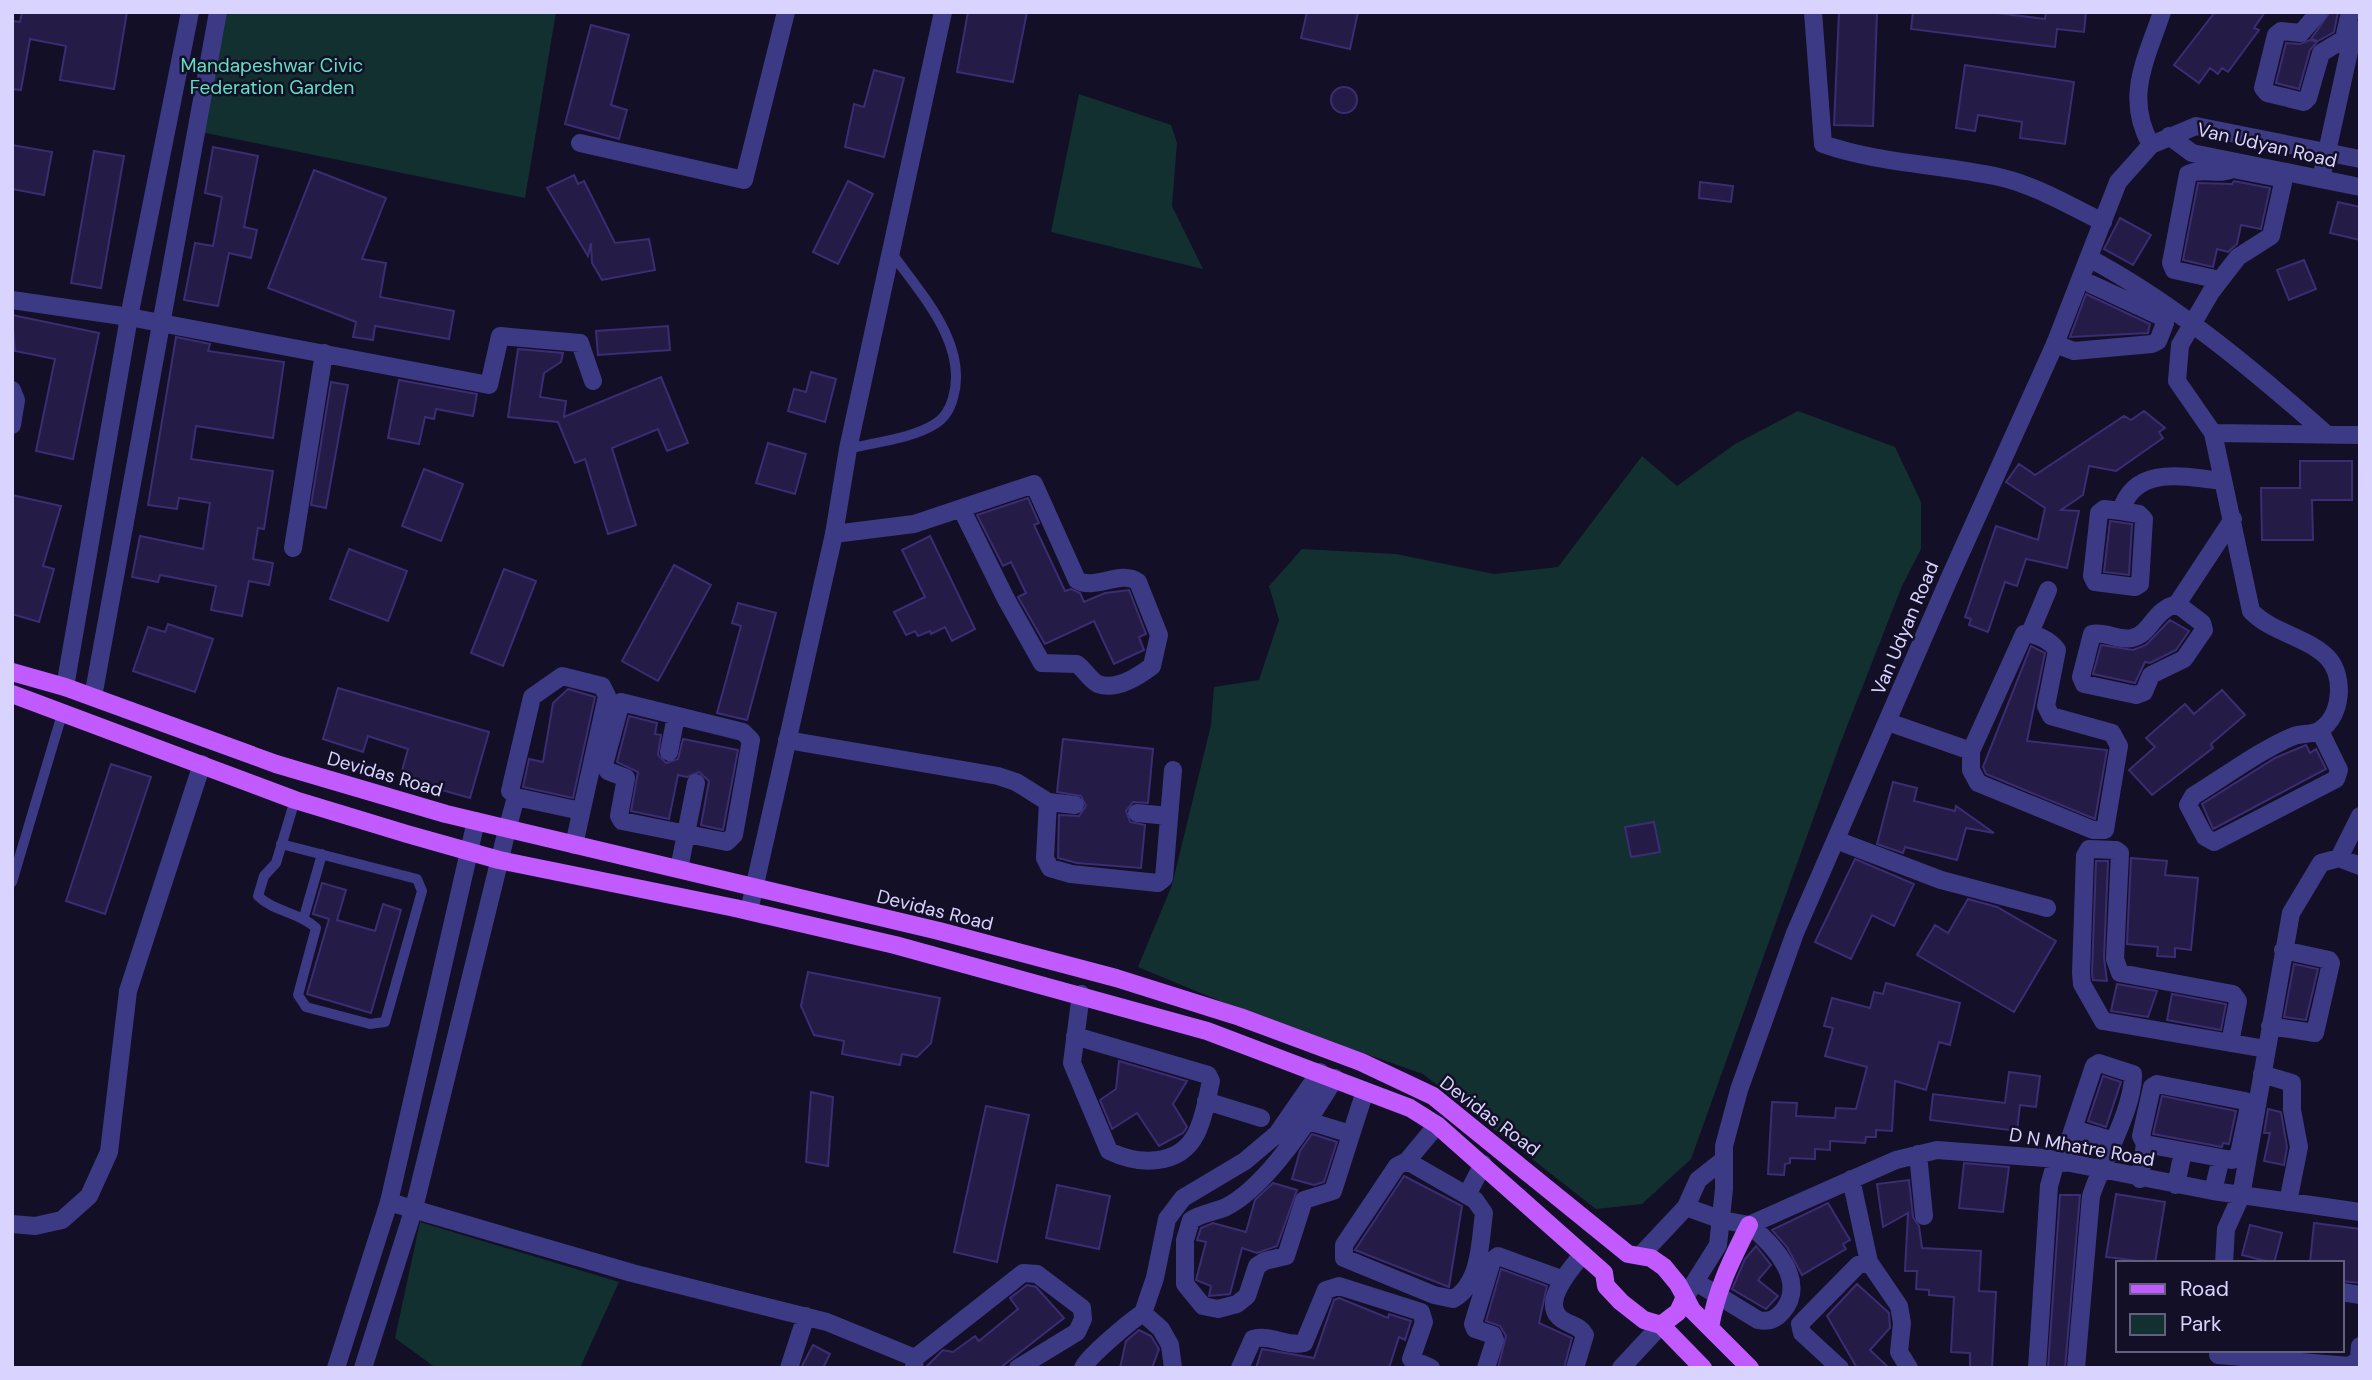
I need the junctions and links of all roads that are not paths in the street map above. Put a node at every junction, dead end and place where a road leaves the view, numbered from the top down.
1 (190, 12) edge
2 (218, 12) edge
3 (786, 12) edge
4 (943, 12) edge
5 (1813, 12) edge
6 (2162, 12) edge
7 (2319, 12) edge
8 (2356, 26) edge
9 (2320, 57) junction
10 (2346, 63) junction
11 (2169, 136) junction
12 (580, 143) dead end
13 (2151, 145) junction
14 (2326, 152) junction
15 (2360, 159) edge
16 (2321, 179) junction
17 (2360, 187) edge
18 (2103, 222) junction
19 (891, 252) junction
20 (2089, 258) junction
21 (2124, 277) junction
22 (2220, 280) junction
23 (2091, 284) dead end
24 (2114, 295) junction
25 (12, 300) edge
26 (2149, 302) junction
27 (129, 317) junction
28 (161, 323) junction
29 (2192, 326) junction
30 (2055, 344) junction
31 (324, 353) junction
32 (593, 381) dead end
33 (12, 390) edge
34 (12, 425) edge
35 (2324, 432) junction
36 (2213, 433) junction
37 (2360, 435) edge
38 (848, 449) junction
39 (2223, 481) junction
40 (962, 510) junction
41 (2121, 512) junction
42 (2232, 519) junction
43 (834, 534) junction
44 (293, 548) dead end
45 (2048, 590) dead end
46 (2176, 604) junction
47 (2030, 633) junction
48 (12, 672) edge
49 (65, 687) junction
50 (12, 694) edge
51 (93, 697) junction
52 (63, 712) junction
53 (676, 716) junction
54 (1888, 722) junction
55 (2320, 731) junction
56 (787, 740) junction
57 (1971, 751) junction
58 (669, 752) dead end
59 (202, 764) junction
60 (1173, 770) dead end
61 (696, 783) dead end
62 (516, 797) junction
63 (295, 800) junction
64 (1048, 802) junction
65 (1075, 805) dead end
66 (581, 811) junction
67 (1137, 813) dead end
68 (1169, 816) junction
69 (2360, 816) edge
70 (476, 821) junction
71 (507, 830) junction
72 (686, 834) junction
73 (1836, 840) junction
74 (281, 844) junction
75 (574, 845) junction
76 (468, 852) junction
77 (322, 854) junction
78 (2339, 858) junction
79 (499, 860) junction
80 (2360, 866) edge
81 (679, 869) junction
82 (12, 882) edge
83 (753, 887) junction
84 (2047, 908) dead end
85 (749, 911) junction
86 (304, 917) junction
87 (2289, 952) junction
88 (1081, 995) junction
89 (2274, 1027) junction
90 (1075, 1036) junction
91 (2230, 1043) junction
92 (2266, 1049) junction
93 (2262, 1074) junction
94 (1327, 1075) junction
95 (1365, 1091) junction
96 (1206, 1101) junction
97 (1261, 1118) dead end
98 (1308, 1121) junction
99 (1437, 1125) junction
100 (2073, 1129) junction
101 (1351, 1134) junction
102 (2114, 1141) junction
103 (2145, 1144) junction
104 (2183, 1152) junction
105 (1918, 1154) junction
106 (2221, 1158) junction
107 (1408, 1161) junction
108 (1721, 1161) junction
109 (2061, 1162) junction
110 (1483, 1164) junction
111 (2099, 1171) junction
112 (2140, 1178) junction
113 (1851, 1179) junction
114 (2176, 1185) junction
115 (2213, 1191) junction
116 (1467, 1195) junction
117 (2241, 1196) junction
118 (389, 1202) junction
119 (2288, 1202) junction
120 (1686, 1207) junction
121 (414, 1208) junction
122 (2360, 1212) edge
123 (1924, 1216) dead end
124 (1722, 1220) junction
125 (12, 1224) edge
126 (1749, 1225) junction
127 (1583, 1254) junction
128 (1634, 1255) junction
129 (2224, 1261) edge
130 (1868, 1262) junction
131 (1604, 1273) junction
132 (1561, 1279) junction
133 (1696, 1282) junction
134 (1717, 1295) junction
135 (1684, 1299) junction
136 (1143, 1314) junction
137 (806, 1316) junction
138 (1661, 1325) junction
139 (1710, 1328) junction
140 (2360, 1346) edge
141 (2224, 1356) edge
142 (915, 1363) edge
143 (1408, 1363) edge
144 (336, 1368) edge
145 (363, 1368) edge
146 (789, 1368) edge
147 (1018, 1368) edge
148 (1083, 1368) edge
149 (1173, 1368) edge
150 (1240, 1368) edge
151 (1431, 1368) edge
152 (1486, 1368) edge
153 (1575, 1368) edge
154 (1620, 1368) edge
155 (1703, 1368) edge
156 (1750, 1368) edge
157 (1840, 1368) edge
158 (1909, 1368) edge
159 (2036, 1368) edge
160 (2076, 1368) edge

1 - 27 street
2 - 28 street
3 - 12 street
4 - 19 street
5 - 18 street
6 - 13 street
7 - 9 street
8 - 9 street
8 - 10 street
9 - 10 street
10 - 14 street
11 - 13 street, Van Udyan Road
11 - 14 street, Van Udyan Road
11 - 16 street, Van Udyan Road
13 - 18 street, Van Udyan Road
14 - 15 street, Van Udyan Road
14 - 16 street
16 - 17 street, Van Udyan Road
18 - 20 street, Van Udyan Road
19 - 38 street
19 - 38 lane
20 - 21 street
20 - 30 street, Van Udyan Road
21 - 24 street
21 - 26 street
22 - 22 street
22 - 29 street
23 - 24 street
24 - 26 street
25 - 27 street
26 - 29 street
26 - 30 street
27 - 28 street
27 - 49 street
28 - 31 street
28 - 51 street
29 - 35 street
29 - 36 street
30 - 54 street, Van Udyan Road
31 - 32 street
31 - 44 street
33 - 34 street
35 - 36 street
35 - 37 street
36 - 39 street
38 - 43 street
39 - 41 street
39 - 42 street
40 - 40 street
40 - 43 street
41 - 41 street
42 - 46 street
42 - 55 street
43 - 56 street
45 - 47 street
46 - 46 street
47 - 57 street
47 - 57 street
48 - 49 main road, Devidas Road
49 - 51 main road, Devidas Road
50 - 52 main road, Devidas Road
51 - 70 main road, Devidas Road
52 - 59 main road, Devidas Road
52 - 82 lane
53 - 58 street
53 - 72 street
53 - 72 street
54 - 57 street
54 - 73 street, Van Udyan Road
55 - 55 street
56 - 64 street
56 - 83 street
59 - 63 main road, Devidas Road
59 - 125 street
60 - 68 street
61 - 72 street
62 - 66 street
62 - 66 street
62 - 71 street
63 - 74 lane
63 - 76 main road, Devidas Road
64 - 65 street
64 - 68 street
66 - 75 street
67 - 68 street
69 - 78 street
70 - 71 main road, Devidas Road
70 - 76 street
71 - 75 main road, Devidas Road
71 - 79 street
72 - 81 street
73 - 84 street
73 - 108 street, Van Udyan Road
74 - 77 lane
74 - 86 lane
75 - 81 main road, Devidas Road
76 - 79 main road, Devidas Road
76 - 118 street
77 - 86 lane
77 - 86 lane
78 - 80 street
78 - 87 street
79 - 85 main road, Devidas Road
79 - 121 street
81 - 83 main road, Devidas Road
83 - 85 street
83 - 128 main road, Devidas Road
85 - 88 main road, Devidas Road
87 - 89 street
87 - 89 street
88 - 90 street
88 - 94 main road, Devidas Road
89 - 92 street
90 - 96 street
90 - 96 street
91 - 91 street
91 - 92 street
92 - 93 street
93 - 117 street
93 - 119 street
94 - 95 main road, Devidas Road
94 - 98 street
94 - 136 street
95 - 99 main road, Devidas Road
95 - 101 street
96 - 97 street
98 - 101 street
98 - 101 street
99 - 107 street
99 - 110 main road, Devidas Road
100 - 102 street
100 - 102 street
100 - 109 street
102 - 111 street
103 - 104 street
103 - 106 street
103 - 112 street
104 - 106 street
104 - 114 street
105 - 109 street, D N Mhatre Road
105 - 113 street, D N Mhatre Road
105 - 123 street
106 - 115 street
107 - 116 street
107 - 116 street
108 - 120 street
108 - 124 street, Van Udyan Road
109 - 111 street, D N Mhatre Road
109 - 159 street
110 - 116 street
110 - 127 main road, Devidas Road
111 - 112 street, D N Mhatre Road
111 - 160 street
112 - 114 street, D N Mhatre Road
113 - 126 street, D N Mhatre Road
113 - 130 street
114 - 115 street, D N Mhatre Road
115 - 117 street, D N Mhatre Road
117 - 119 street, D N Mhatre Road
117 - 129 street
118 - 121 street
118 - 144 street
119 - 122 street, D N Mhatre Road
120 - 124 street
120 - 128 street
121 - 137 street
121 - 145 street
124 - 126 street
124 - 133 street, Van Udyan Road
126 - 134 main road
126 - 134 street
127 - 131 main road, Devidas Road
127 - 132 street
128 - 131 main road
128 - 135 main road, Devidas Road
130 - 157 street
130 - 158 street
131 - 138 main road, Devidas Road
132 - 152 street
132 - 153 street
133 - 134 street
133 - 135 street, Van Udyan Road
134 - 139 main road
135 - 138 main road
135 - 139 main road, Devidas Road
136 - 148 street
136 - 149 street
137 - 142 street
137 - 146 street
138 - 154 street
138 - 155 main road, Devidas Road
139 - 156 main road, Devidas Road
140 - 141 street
142 - 147 street
143 - 150 street
143 - 151 street

